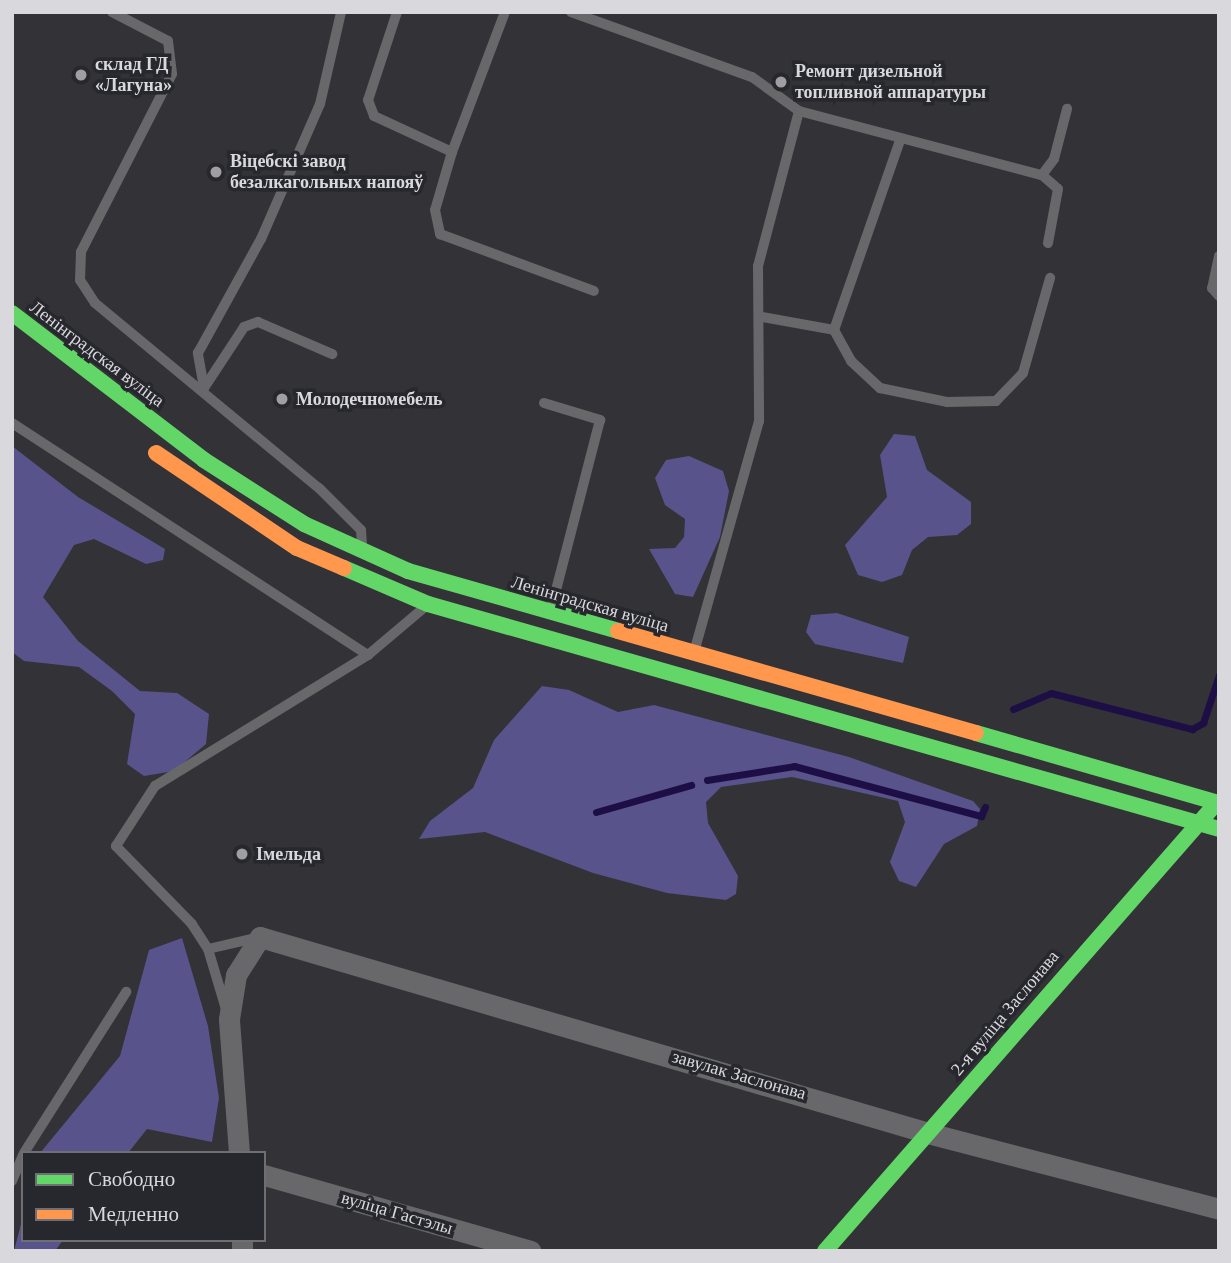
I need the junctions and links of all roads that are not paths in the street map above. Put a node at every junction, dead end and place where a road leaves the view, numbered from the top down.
1 (112, 12) edge
2 (341, 12) edge
3 (397, 12) edge
4 (505, 12) edge
5 (571, 12) edge
6 (1067, 109) dead end
7 (799, 111) junction
8 (900, 140) junction
9 (452, 152) junction
10 (1042, 175) junction
11 (1048, 243) dead end
12 (1219, 256) edge
13 (1050, 278) dead end
14 (594, 291) dead end
15 (1219, 296) edge
16 (12, 313) edge
17 (762, 317) junction
18 (834, 330) junction
19 (332, 354) dead end
20 (204, 388) junction
21 (544, 403) dead end
22 (12, 423) edge
23 (139, 440) dead end
24 (362, 552) junction
25 (354, 577) junction
26 (435, 580) junction
27 (428, 604) junction
28 (550, 612) junction
29 (543, 636) junction
30 (368, 655) junction
31 (694, 655) junction
32 (688, 677) junction
33 (1218, 802) edge
34 (1197, 823) junction
35 (1219, 829) edge
36 (260, 937) junction
37 (208, 949) junction
38 (126, 992) dead end
39 (229, 1019) junction
40 (929, 1133) junction
41 (25, 1151) edge
42 (239, 1151) edge
43 (21, 1158) edge
44 (13, 1174) edge
45 (266, 1176) edge
46 (1219, 1209) edge
47 (530, 1251) edge
48 (825, 1251) edge

1 - 20 lane
2 - 20 lane
3 - 9 lane
4 - 9 lane
5 - 7 lane
6 - 10 lane
7 - 8 lane
7 - 17 lane
8 - 10 lane
8 - 18 lane
9 - 14 lane
10 - 11 lane
12 - 15 lane
13 - 18 lane
16 - 24 main road, Ленінградская вуліца
17 - 18 lane
17 - 31 lane
19 - 20 lane
20 - 24 lane
21 - 28 lane
22 - 30 lane
23 - 25 main road
24 - 25 street
24 - 26 main road, Ленінградская вуліца
25 - 27 main road
26 - 27 street
26 - 28 main road, Ленінградская вуліца
27 - 29 main road
27 - 30 lane
28 - 29 street
28 - 31 main road, Ленінградская вуліца
29 - 32 main road
30 - 37 lane
31 - 32 street
31 - 33 main road, Ленінградская вуліца
32 - 34 main road
33 - 34 main road, 2-я вуліца Заслонава
34 - 35 main road
34 - 40 main road, 2-я вуліца Заслонава
36 - 37 lane
36 - 39 street
36 - 40 street, завулак Заслонава
37 - 39 lane
38 - 41 lane
39 - 42 street
40 - 46 street, завулак Заслонава
40 - 48 main road, 2-я вуліца Заслонава
43 - 44 lane
45 - 47 street, вуліца Гастэлы

